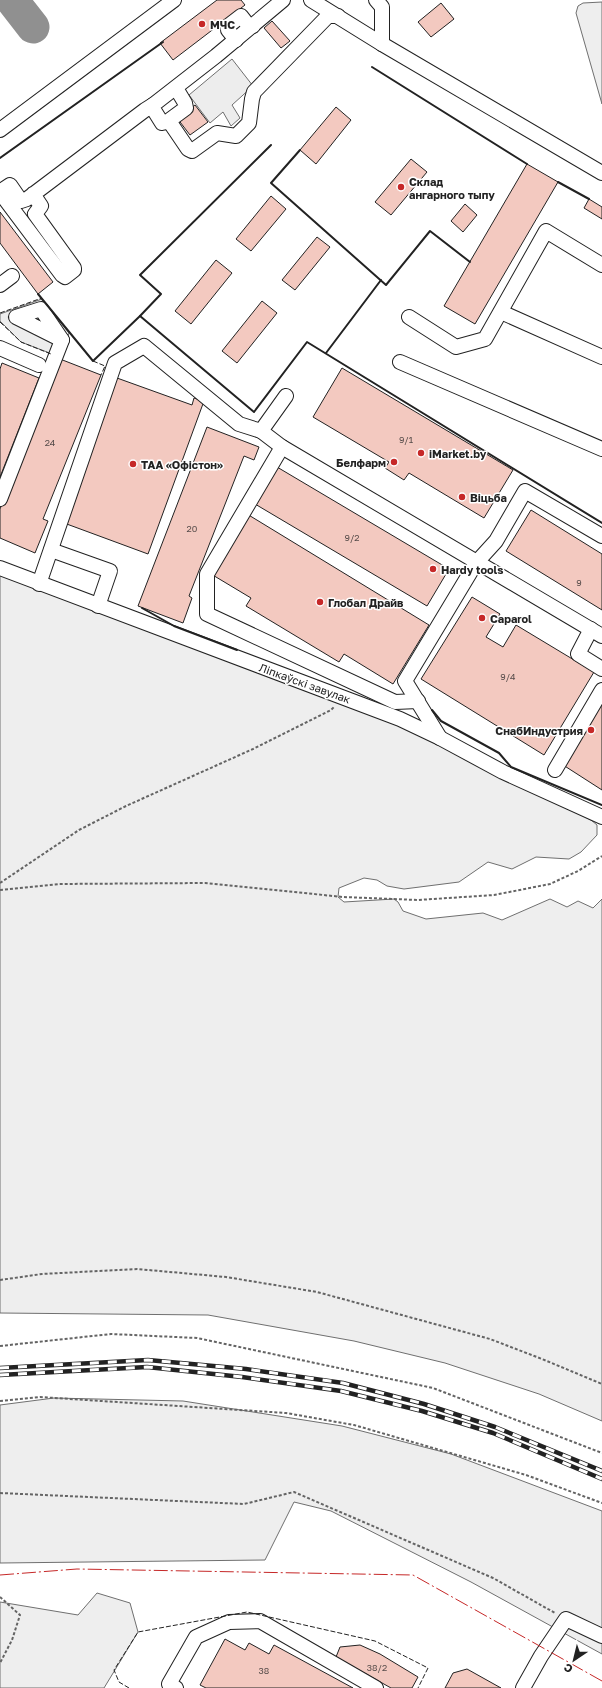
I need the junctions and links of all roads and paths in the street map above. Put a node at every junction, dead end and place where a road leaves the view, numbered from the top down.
1 (174, 0) edge
2 (283, 0) edge
3 (311, 0) edge
4 (376, 0) edge
5 (338, 16) junction
6 (382, 44) junction
7 (176, 88) junction
8 (153, 106) junction
9 (169, 121) junction
10 (0, 130) edge
11 (602, 173) edge
12 (34, 194) junction
13 (602, 265) edge
14 (12, 276) dead end
15 (0, 285) edge
16 (501, 312) junction
17 (409, 317) dead end
18 (62, 340) dead end
19 (0, 348) edge
20 (602, 356) edge
21 (400, 362) dead end
22 (39, 365) dead end
23 (286, 396) dead end
24 (261, 431) junction
25 (282, 447) junction
26 (602, 449) edge
27 (0, 499) edge
28 (602, 536) edge
29 (51, 550) junction
30 (476, 563) junction
31 (0, 568) edge
32 (39, 584) junction
33 (98, 606) junction
34 (596, 633) edge
35 (602, 668) edge
36 (602, 690) edge
37 (343, 697) junction
38 (418, 701) junction
39 (440, 738) junction
40 (554, 770) dead end
41 (602, 817) edge
42 (602, 856) edge
43 (0, 883) edge
44 (0, 890) edge
45 (0, 1280) edge
46 (0, 1346) edge
47 (602, 1384) edge
48 (0, 1401) edge
49 (602, 1453) edge
50 (0, 1493) edge
51 (602, 1503) edge
52 (0, 1597) edge
53 (566, 1619) junction
54 (602, 1636) edge
55 (0, 1663) edge
56 (176, 1688) edge
57 (376, 1688) edge
58 (523, 1688) edge

1 - 10 street
2 - 7 street
3 - 5 street
4 - 6 street
5 - 6 street
5 - 9 street
6 - 11 street
7 - 8 street
7 - 9 street
8 - 9 street
8 - 12 street
12 - 12 street
13 - 16 street
14 - 15 street
16 - 17 street
16 - 20 street
18 - 27 street
19 - 22 street
21 - 26 street
23 - 24 street
24 - 25 street
24 - 29 street
25 - 30 street
25 - 38 street
28 - 30 street
29 - 32 street
29 - 33 street
30 - 34 street
30 - 38 street
31 - 32 street, Ліпкаўскі завулак
32 - 33 street, Ліпкаўскі завулак
33 - 37 street, Ліпкаўскі завулак
34 - 35 street
36 - 40 street
37 - 39 street, Ліпкаўскі завулак
37 - 43 path
38 - 39 street
39 - 41 street, Ліпкаўскі завулак
42 - 44 path
45 - 47 path
46 - 49 path
48 - 51 path
50 - 53 path
52 - 55 path
53 - 54 street
53 - 58 street
56 - 57 street

